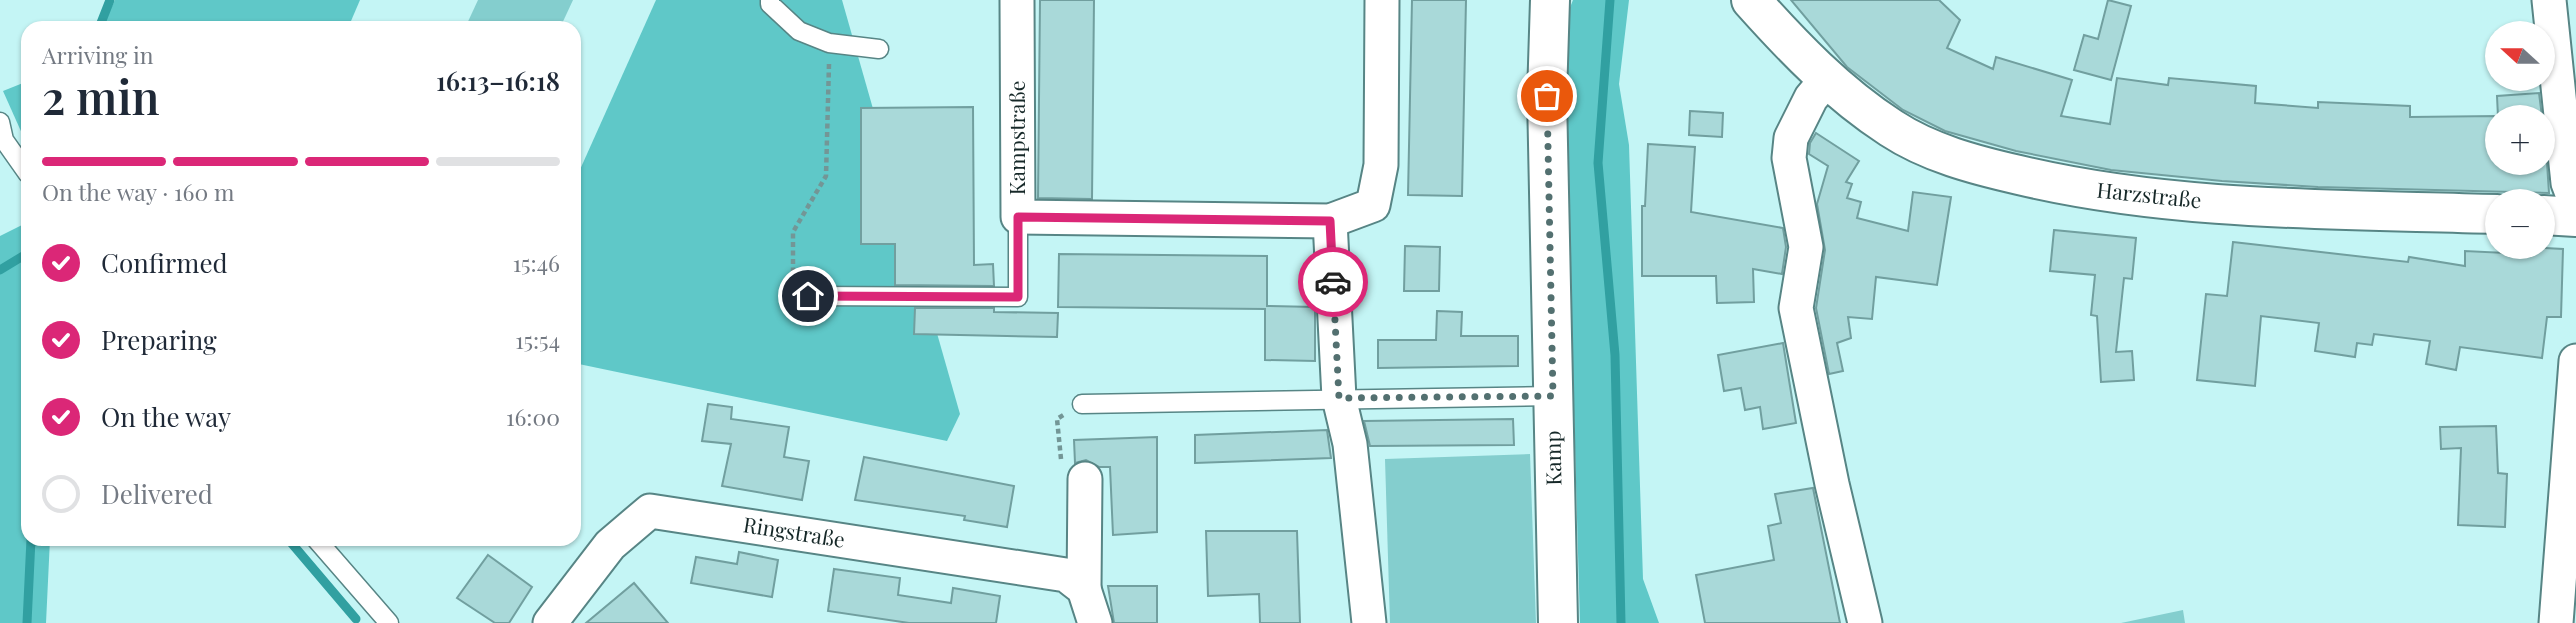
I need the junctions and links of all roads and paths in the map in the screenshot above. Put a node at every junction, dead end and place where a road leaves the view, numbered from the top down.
1 (770, 0) edge
2 (1017, 0) edge
3 (1382, 0) edge
4 (1550, 0) edge
5 (1751, 0) edge
6 (2549, 0) edge
7 (830, 43) junction
8 (879, 49) dead end
9 (1827, 79) junction
10 (0, 122) edge
11 (21, 164) edge
12 (2576, 204) edge
13 (2485, 214) edge
14 (2555, 215) edge
15 (2576, 216) edge
16 (1018, 217) junction
17 (1330, 221) junction
18 (808, 296) joint
19 (2576, 361) edge
20 (1553, 396) junction
21 (1339, 398) junction
22 (1082, 404) joint
23 (1085, 479) joint
24 (322, 546) edge
25 (1084, 589) junction
26 (389, 623) edge
27 (550, 623) edge
28 (1094, 623) edge
29 (1369, 623) edge
30 (1558, 623) edge
31 (1865, 623) edge
32 (2556, 623) edge

1 - 7 lane
2 - 16 street, Kampstraße
3 - 17 street, Kampstraße
4 - 20 main road, Kamp
5 - 9 main road, Harzstraße
6 - 12 street
7 - 8 lane
7 - 18 path
9 - 13 main road, Harzstraße
9 - 31 street
10 - 11 lane
14 - 15 main road
16 - 17 street, Kampstraße
16 - 18 lane
17 - 21 street
19 - 32 street
20 - 21 lane
20 - 30 main road, Kamp
21 - 22 lane
21 - 29 street
22 - 23 path
23 - 25 street
24 - 26 lane
25 - 27 street, Ringstraße
25 - 28 street

